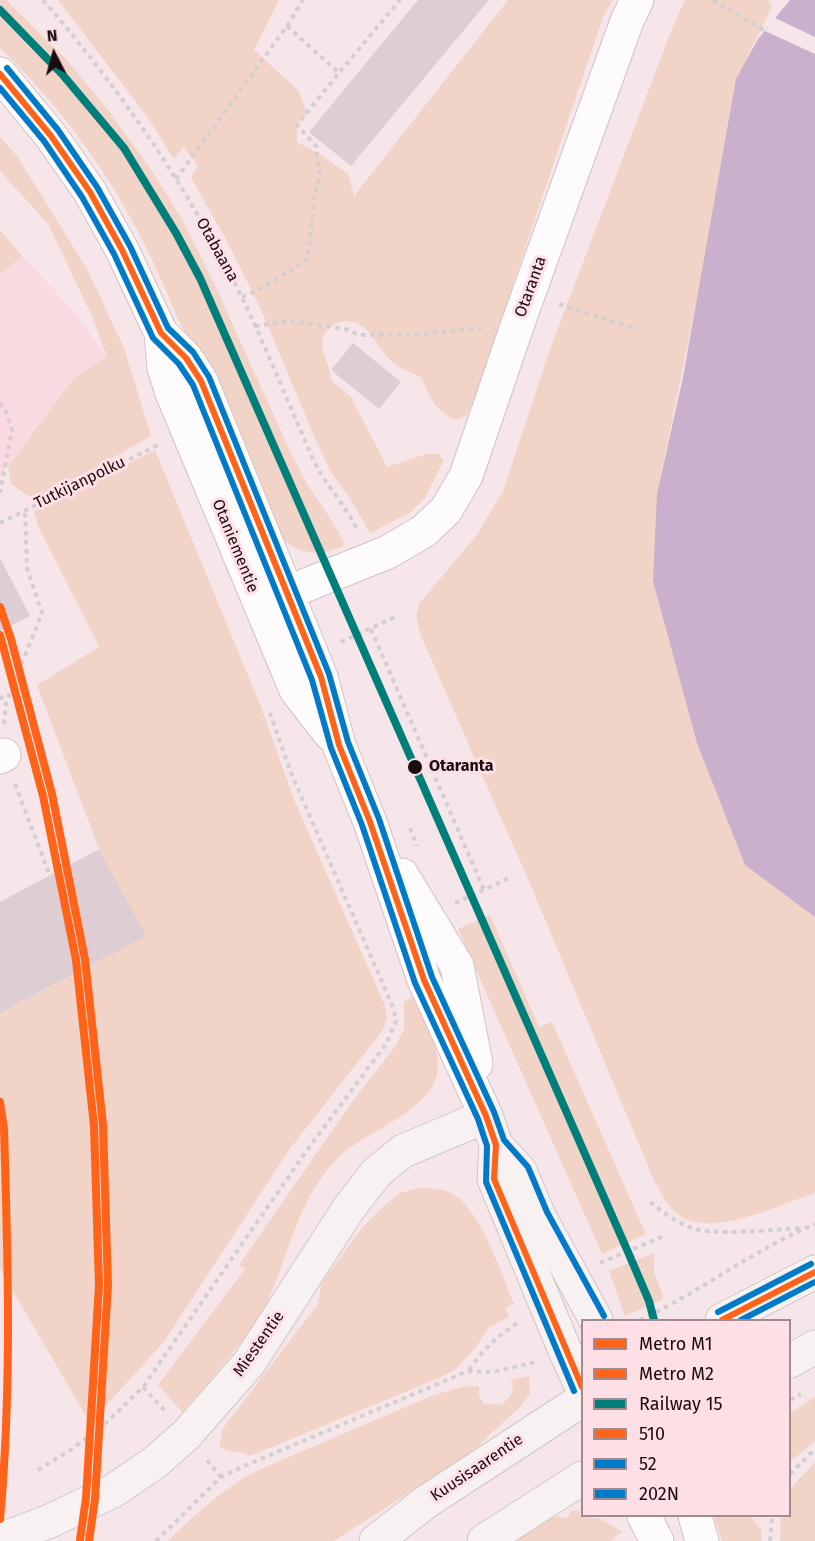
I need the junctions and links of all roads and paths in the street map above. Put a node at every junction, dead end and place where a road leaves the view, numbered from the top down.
1 (43, 0) edge
2 (303, 0) edge
3 (400, 0) edge
4 (637, 0) edge
5 (713, 0) edge
6 (287, 26) junction
7 (765, 30) dead end
8 (339, 73) junction
9 (0, 74) edge
10 (176, 179) junction
11 (242, 297) junction
12 (550, 301) dead end
13 (255, 326) junction
14 (517, 326) junction
15 (633, 328) dead end
16 (0, 403) edge
17 (164, 454) dead end
18 (0, 493) edge
19 (25, 510) junction
20 (354, 522) dead end
21 (0, 523) edge
22 (274, 598) junction
23 (371, 628) dead end
24 (0, 696) edge
25 (6, 703) junction
26 (267, 707) dead end
27 (2, 756) edge
28 (50, 876) dead end
29 (484, 890) dead end
30 (491, 1130) junction
31 (650, 1202) dead end
32 (815, 1224) edge
33 (806, 1228) junction
34 (815, 1272) edge
35 (595, 1319) edge
36 (642, 1319) edge
37 (724, 1319) edge
38 (815, 1347) edge
39 (566, 1353) junction
40 (791, 1360) edge
41 (581, 1385) edge
42 (581, 1401) edge
43 (815, 1449) edge
44 (38, 1470) dead end
45 (791, 1472) edge
46 (581, 1479) edge
47 (645, 1517) edge
48 (696, 1517) edge
49 (767, 1517) edge
50 (771, 1517) edge
51 (770, 1522) junction
52 (0, 1540) edge
53 (156, 1541) edge
54 (375, 1541) edge
55 (484, 1541) edge
56 (657, 1541) edge
57 (702, 1541) edge
58 (770, 1541) edge

1 - 10 path, Otabaana
2 - 6 path
3 - 8 path
4 - 14 street, Otaranta
5 - 7 path
6 - 8 path
6 - 10 path
8 - 11 path
9 - 22 street, Otaniementie
10 - 11 path, Otabaana
11 - 13 path, Otabaana
12 - 15 path
13 - 14 path
13 - 20 path, Otabaana
14 - 22 street, Otaranta
16 - 18 path
17 - 19 path, Tutkijanpolku
19 - 21 path, Tutkijanpolku
19 - 25 path
22 - 30 street, Otaniementie
23 - 29 path
24 - 25 path
25 - 27 path
26 - 44 path
27 - 28 path
30 - 35 main road, Otaniementie
30 - 39 main road, Otaniementie
30 - 52 main road, Miestentie
31 - 33 path
32 - 33 path
33 - 36 path
34 - 37 main road
38 - 40 main road
39 - 41 main road, Otaniementie
39 - 53 path
42 - 54 main road, Kuusisaarentie
43 - 45 path
46 - 55 main road
47 - 56 street
48 - 57 street
49 - 51 path
50 - 51 path
51 - 58 path

